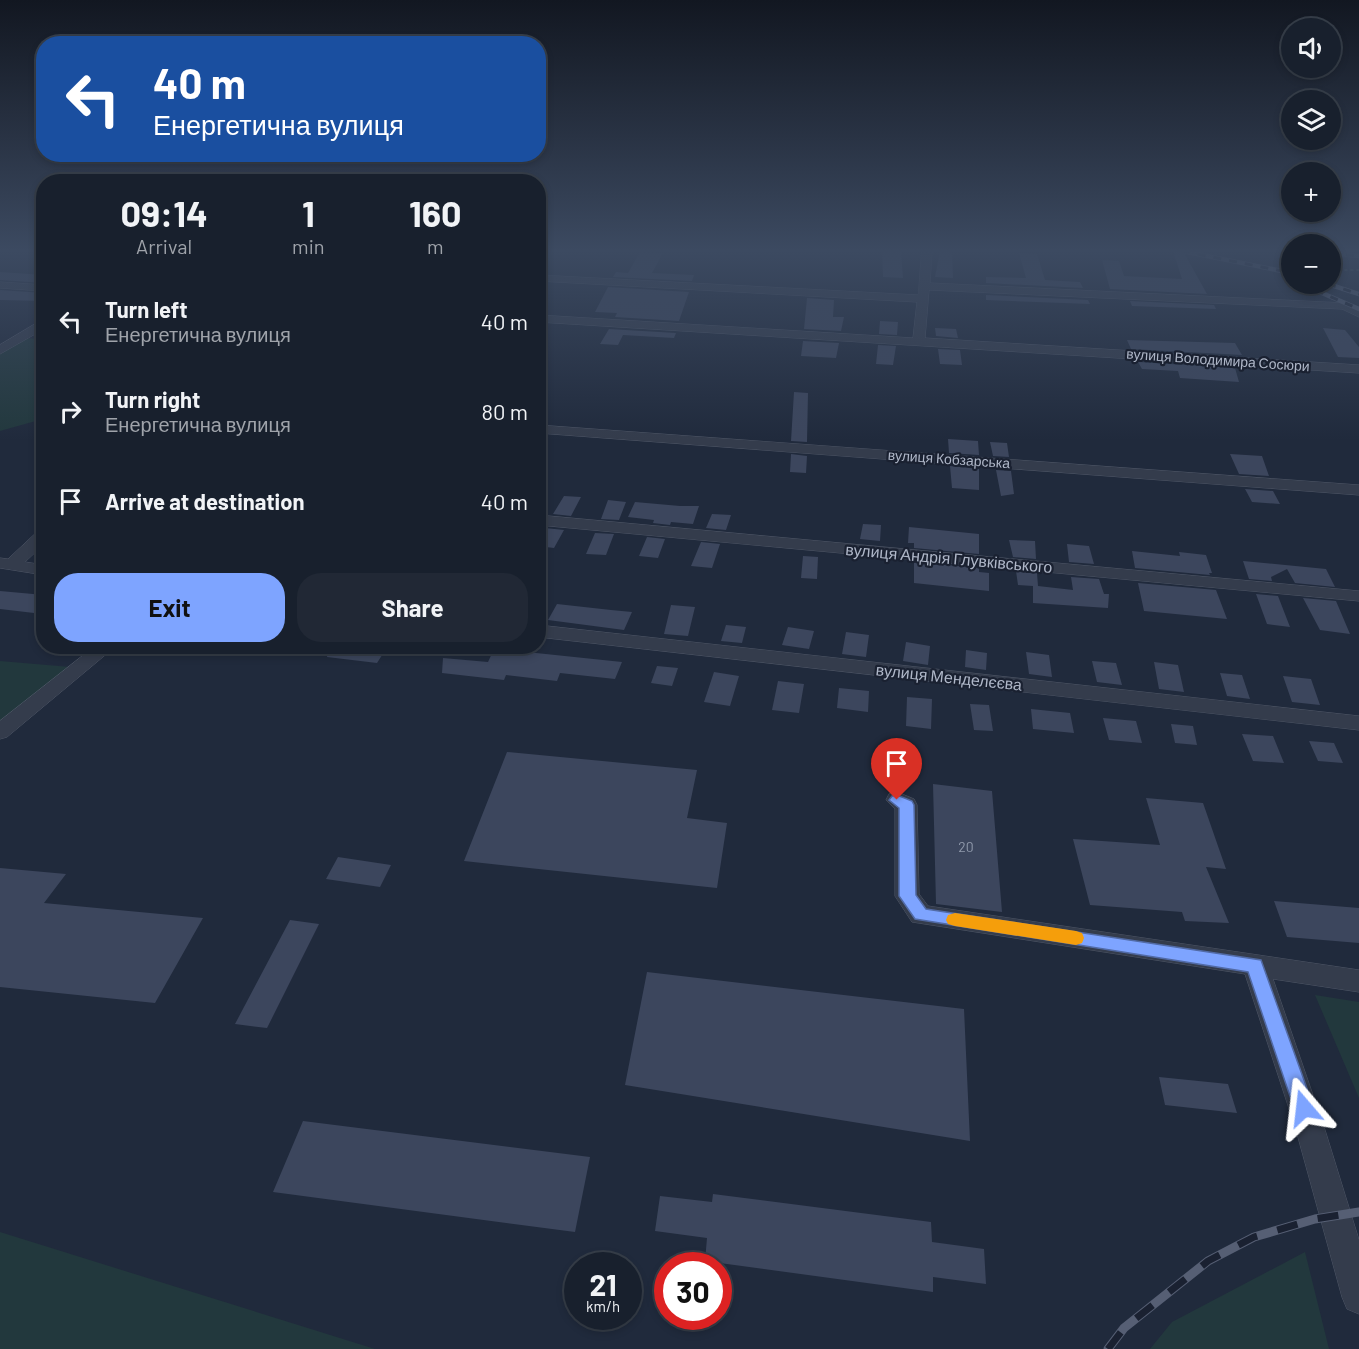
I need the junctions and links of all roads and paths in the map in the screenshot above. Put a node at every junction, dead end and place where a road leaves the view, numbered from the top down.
1 (921, 314) edge
2 (546, 319) edge
3 (36, 328) edge
4 (26, 334) junction
5 (36, 335) edge
6 (919, 342) junction
7 (0, 350) edge
8 (1359, 369) edge
9 (546, 430) edge
10 (1359, 490) edge
11 (546, 521) edge
12 (36, 540) edge
13 (6, 564) edge
14 (36, 569) edge
15 (1359, 596) edge
16 (546, 632) edge
17 (97, 654) edge
18 (1359, 723) edge
19 (0, 732) edge
20 (897, 800) dead end
21 (1255, 966) junction
22 (1359, 981) edge
23 (1359, 1297) edge

1 - 6 street
2 - 6 street, вулиця Володимира Сосюри
3 - 4 street
4 - 5 street
4 - 7 street
6 - 8 street, вулиця Володимира Сосюри
9 - 10 street, вулиця Кобзарська
11 - 15 street, вулиця Андрія Глувківського
12 - 13 street
13 - 14 street
16 - 18 street, вулиця Менделєєва
17 - 19 street
20 - 21 street
21 - 22 street
21 - 23 street

